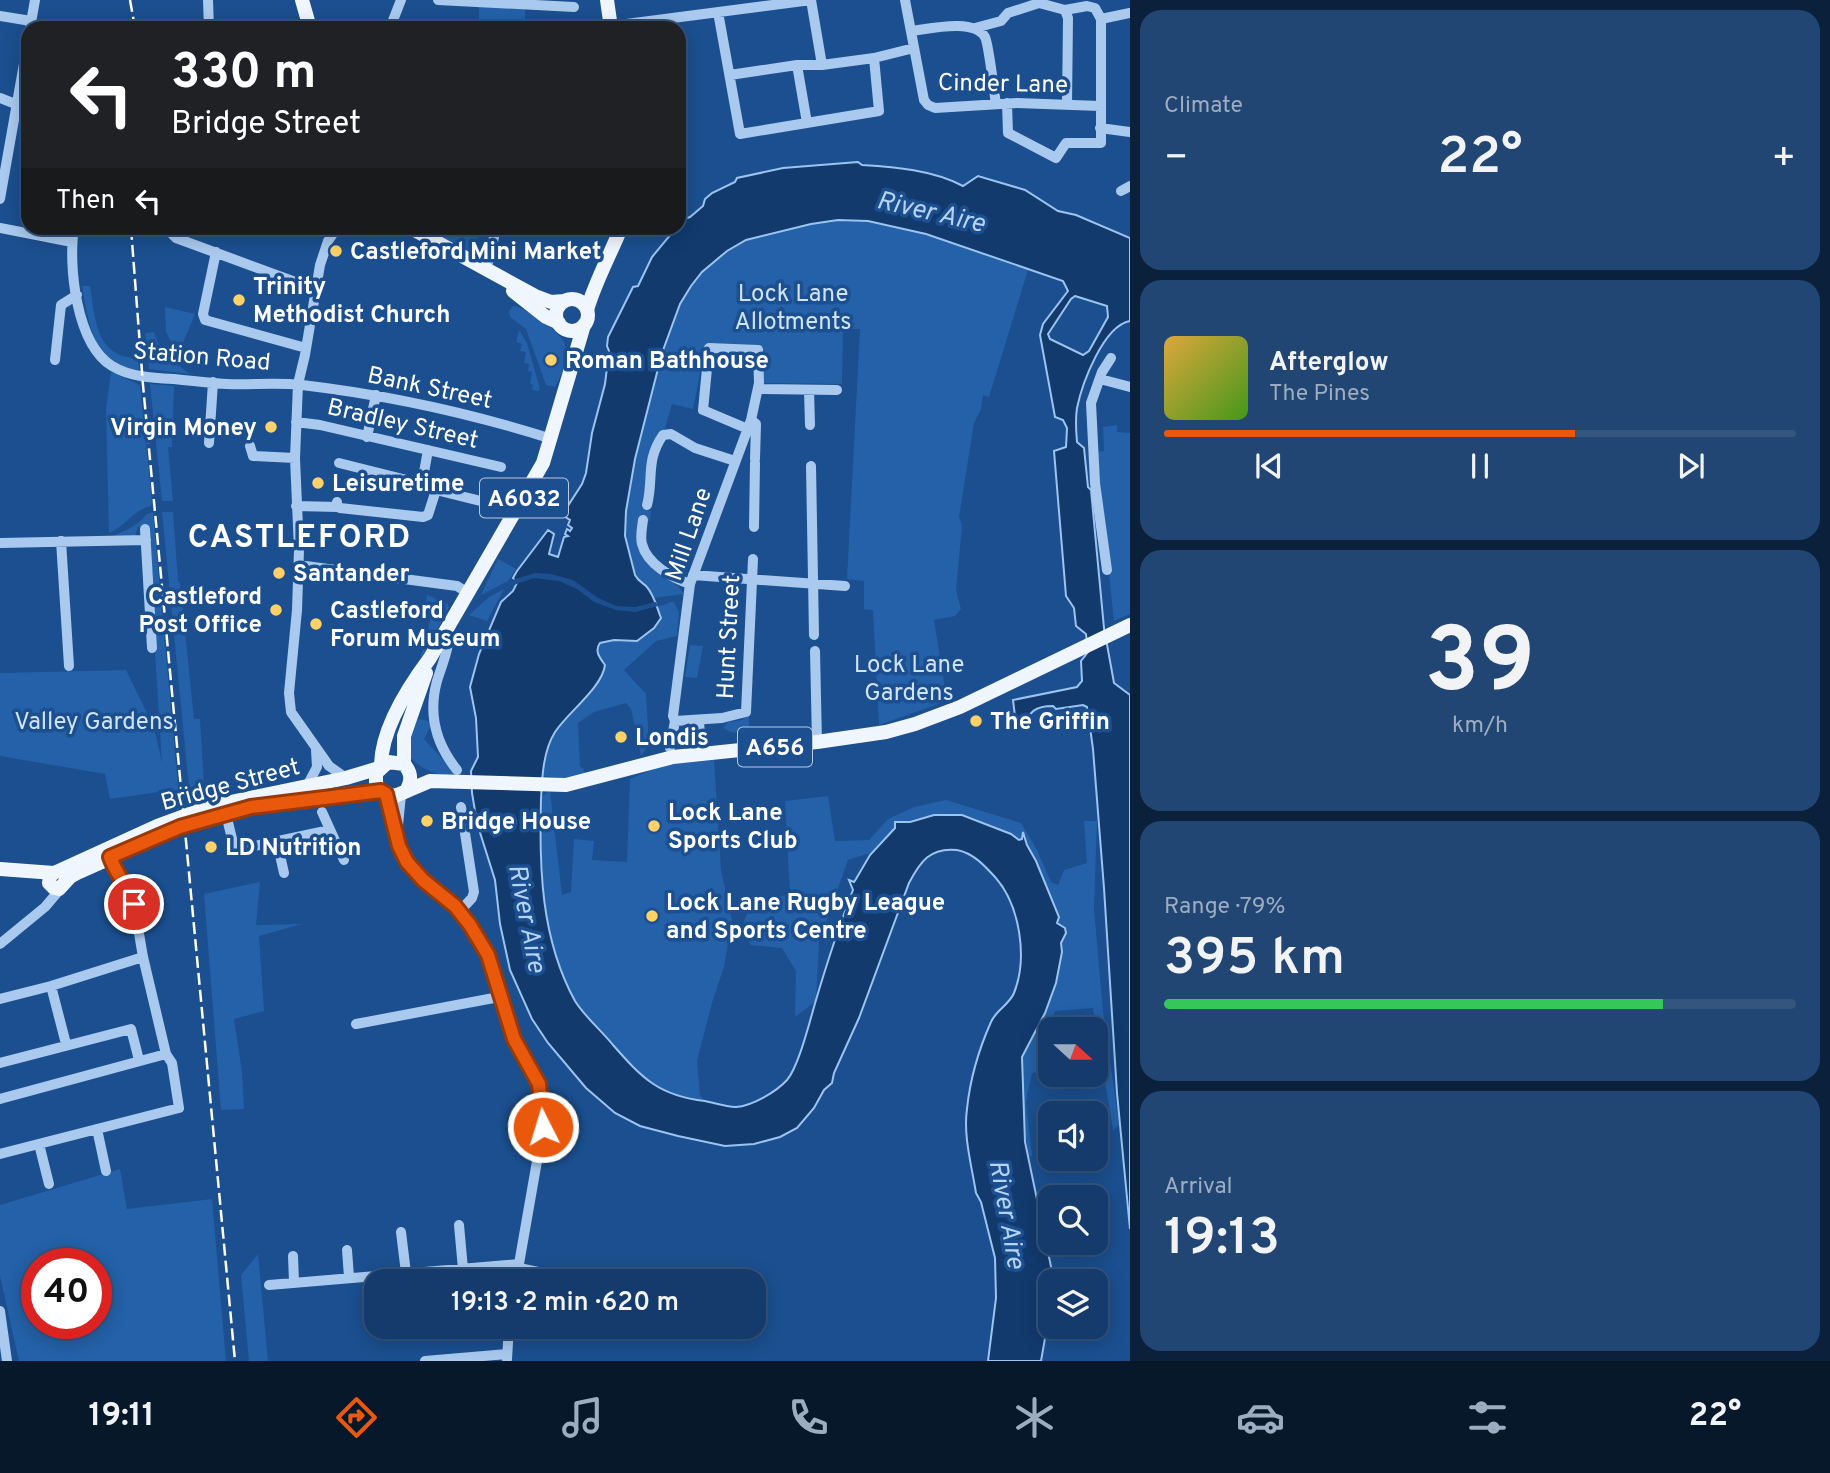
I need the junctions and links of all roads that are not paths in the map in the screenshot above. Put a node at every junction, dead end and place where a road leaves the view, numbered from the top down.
1 (35, 0) edge
2 (208, 0) edge
3 (302, 0) edge
4 (401, 0) edge
5 (438, 0) edge
6 (607, 0) edge
7 (811, 0) edge
8 (905, 0) edge
9 (746, 4) edge
10 (1094, 4) edge
11 (574, 7) dead end
12 (718, 12) junction
13 (1130, 13) edge
14 (1067, 14) junction
15 (0, 16) edge
16 (1101, 19) junction
17 (31, 21) edge
18 (209, 21) edge
19 (308, 21) edge
20 (393, 21) edge
21 (610, 21) edge
22 (654, 21) edge
23 (21, 22) edge
24 (975, 28) junction
25 (911, 31) junction
26 (914, 48) junction
27 (874, 58) junction
28 (797, 65) junction
29 (822, 65) junction
30 (730, 75) junction
31 (0, 98) edge
32 (1002, 104) junction
33 (1067, 105) junction
34 (21, 106) edge
35 (1100, 106) junction
36 (21, 115) edge
37 (807, 123) junction
38 (1100, 128) junction
39 (1130, 132) edge
40 (0, 199) edge
41 (0, 228) edge
42 (21, 232) edge
43 (36, 235) edge
44 (73, 235) edge
45 (173, 235) edge
46 (332, 235) edge
47 (424, 235) edge
48 (494, 235) edge
49 (618, 235) edge
50 (72, 242) junction
51 (216, 252) junction
52 (485, 268) junction
53 (316, 287) junction
54 (592, 292) junction
55 (77, 295) junction
56 (569, 300) junction
57 (586, 318) junction
58 (563, 327) junction
59 (306, 348) junction
60 (578, 348) junction
61 (1111, 358) dead end
62 (55, 360) dead end
63 (1100, 379) junction
64 (213, 382) junction
65 (298, 384) junction
66 (1130, 387) edge
67 (758, 389) junction
68 (809, 390) junction
69 (837, 390) dead end
70 (376, 395) junction
71 (296, 422) junction
72 (749, 425) junction
73 (810, 425) dead end
74 (367, 437) junction
75 (552, 439) junction
76 (209, 443) dead end
77 (250, 446) dead end
78 (428, 450) junction
79 (295, 458) junction
80 (735, 461) junction
81 (339, 463) dead end
82 (811, 467) dead end
83 (494, 469) dead end
84 (423, 478) junction
85 (436, 490) junction
86 (646, 505) dead end
87 (296, 506) junction
88 (517, 510) junction
89 (643, 520) dead end
90 (754, 527) dead end
91 (61, 541) junction
92 (0, 543) edge
93 (753, 559) dead end
94 (298, 565) junction
95 (1107, 570) dead end
96 (692, 579) junction
97 (752, 579) junction
98 (814, 584) junction
99 (845, 586) dead end
100 (468, 593) junction
101 (449, 624) junction
102 (1130, 625) edge
103 (814, 635) dead end
104 (152, 648) dead end
105 (815, 651) dead end
106 (69, 666) dead end
107 (426, 678) junction
108 (433, 715) junction
109 (410, 716) junction
110 (699, 720) junction
111 (675, 721) junction
112 (817, 742) junction
113 (314, 743) junction
114 (670, 748) dead end
115 (701, 754) junction
116 (380, 767) junction
117 (406, 767) junction
118 (457, 770) dead end
119 (346, 778) junction
120 (430, 781) junction
121 (307, 786) junction
122 (383, 793) junction
123 (403, 793) junction
124 (461, 807) dead end
125 (223, 808) junction
126 (322, 812) dead end
127 (330, 830) junction
128 (397, 832) junction
129 (277, 842) junction
130 (107, 852) junction
131 (344, 860) dead end
132 (0, 869) edge
133 (284, 873) dead end
134 (56, 880) junction
135 (460, 912) junction
136 (0, 943) edge
137 (143, 957) junction
138 (51, 986) junction
139 (499, 997) junction
140 (0, 999) edge
141 (356, 1024) dead end
142 (65, 1040) dead end
143 (166, 1054) junction
144 (139, 1060) junction
145 (0, 1063) edge
146 (0, 1099) edge
147 (97, 1129) junction
148 (39, 1144) junction
149 (0, 1154) edge
150 (106, 1171) dead end
151 (49, 1184) dead end
152 (459, 1225) dead end
153 (401, 1231) dead end
154 (347, 1250) dead end
155 (293, 1256) dead end
156 (519, 1266) junction
157 (406, 1269) edge
158 (463, 1269) joint
159 (518, 1269) edge
160 (530, 1269) edge
161 (364, 1276) edge
162 (349, 1277) junction
163 (294, 1282) junction
164 (270, 1284) dead end
165 (0, 1311) edge
166 (508, 1339) edge
167 (507, 1357) edge
168 (7, 1361) edge
169 (425, 1361) edge

1 - 17 street
2 - 18 street
3 - 19 main road
4 - 20 street
5 - 11 street
6 - 21 main road
7 - 9 street
7 - 29 street
8 - 25 street, Cinder Lane
9 - 12 street
10 - 14 street
10 - 16 street
12 - 22 street
12 - 30 street
13 - 16 street
14 - 24 street
14 - 33 street
15 - 23 street
16 - 35 street
24 - 25 street
24 - 32 street
25 - 26 street, Cinder Lane
26 - 27 street
26 - 32 street, Cinder Lane
27 - 29 street
27 - 37 street
28 - 29 street
28 - 30 street
28 - 37 street
30 - 37 street
31 - 34 street
32 - 33 street, Cinder Lane
32 - 38 street
33 - 35 street, Cinder Lane
35 - 38 street
36 - 40 street
38 - 39 street
41 - 42 street
43 - 50 street
44 - 50 street, Station Road
45 - 51 street
46 - 53 street
47 - 52 main road
48 - 52 street
49 - 54 main road, A6032
50 - 55 street, Station Road
51 - 53 street
51 - 59 street
52 - 56 main road
52 - 58 main road
53 - 59 street
54 - 56 main road
54 - 57 main road, A6032
55 - 62 street
55 - 64 street, Station Road
56 - 57 main road
56 - 58 main road
57 - 58 main road
57 - 60 main road, A6032
58 - 60 main road
59 - 65 street
60 - 75 main road, A6032
61 - 63 street
63 - 66 street
63 - 95 street
64 - 65 street, Station Road
64 - 76 street
65 - 70 street, Bank Street
65 - 71 street
67 - 68 street
67 - 72 street
67 - 72 street
68 - 69 street
68 - 73 street
70 - 74 street
70 - 75 street, Bank Street
71 - 74 street, Bradley Street
71 - 79 street
72 - 80 street, Mill Lane
72 - 90 street
74 - 78 street, Bradley Street
75 - 88 main road, A6032
77 - 79 street
78 - 83 street, Bradley Street
78 - 84 street
79 - 87 street
80 - 86 street
80 - 96 street, Mill Lane
81 - 84 street
82 - 98 street
84 - 85 street
85 - 87 street
85 - 88 street
87 - 94 street
88 - 100 main road, A6032
89 - 96 street
91 - 92 street
91 - 104 street
91 - 106 street
93 - 97 street, Hunt Street
94 - 100 street
94 - 113 street
96 - 97 street
96 - 111 street, Mill Lane
97 - 98 street
97 - 110 street, Hunt Street
98 - 99 street
98 - 103 street
100 - 101 main road, A6032
101 - 107 main road, A6032
101 - 107 street
102 - 112 main road, A656
105 - 112 street
107 - 108 street
107 - 109 main road, A6032
107 - 116 main road, A6032
108 - 109 street
108 - 118 street
109 - 117 main road, A6032
110 - 111 street, Hunt Street
110 - 115 street, Hunt Street
111 - 114 street, Mill Lane
112 - 115 main road, A656
113 - 119 street
113 - 121 street
115 - 120 main road, A656
116 - 117 main road, A656
116 - 119 main road, Bridge Street / A656
116 - 122 main road
117 - 120 main road, A656
117 - 123 main road
119 - 121 main road, Bridge Street / A656
120 - 123 main road, A656
121 - 125 main road, Bridge Street / A656
122 - 123 main road, A656
122 - 125 main road, Bridge Street / A656
122 - 128 street
123 - 128 street
124 - 135 street
125 - 129 street
125 - 130 main road, Bridge Street / A656
126 - 127 street
127 - 129 street
127 - 131 street
128 - 135 street
129 - 133 street
130 - 134 main road, Bridge Street / A656
130 - 137 street
132 - 134 main road, A656
134 - 136 street
135 - 139 street
137 - 138 street
137 - 143 street
138 - 140 street
138 - 142 street
139 - 141 street
139 - 156 street
143 - 144 street
143 - 147 street
144 - 145 street
144 - 146 street
147 - 148 street
147 - 150 street
148 - 149 street
148 - 151 street
152 - 158 street
153 - 157 street
154 - 162 street
155 - 163 street
156 - 158 street
156 - 159 street
156 - 160 street
161 - 162 street
162 - 163 street
163 - 164 street
165 - 168 street
166 - 167 street
167 - 169 street

